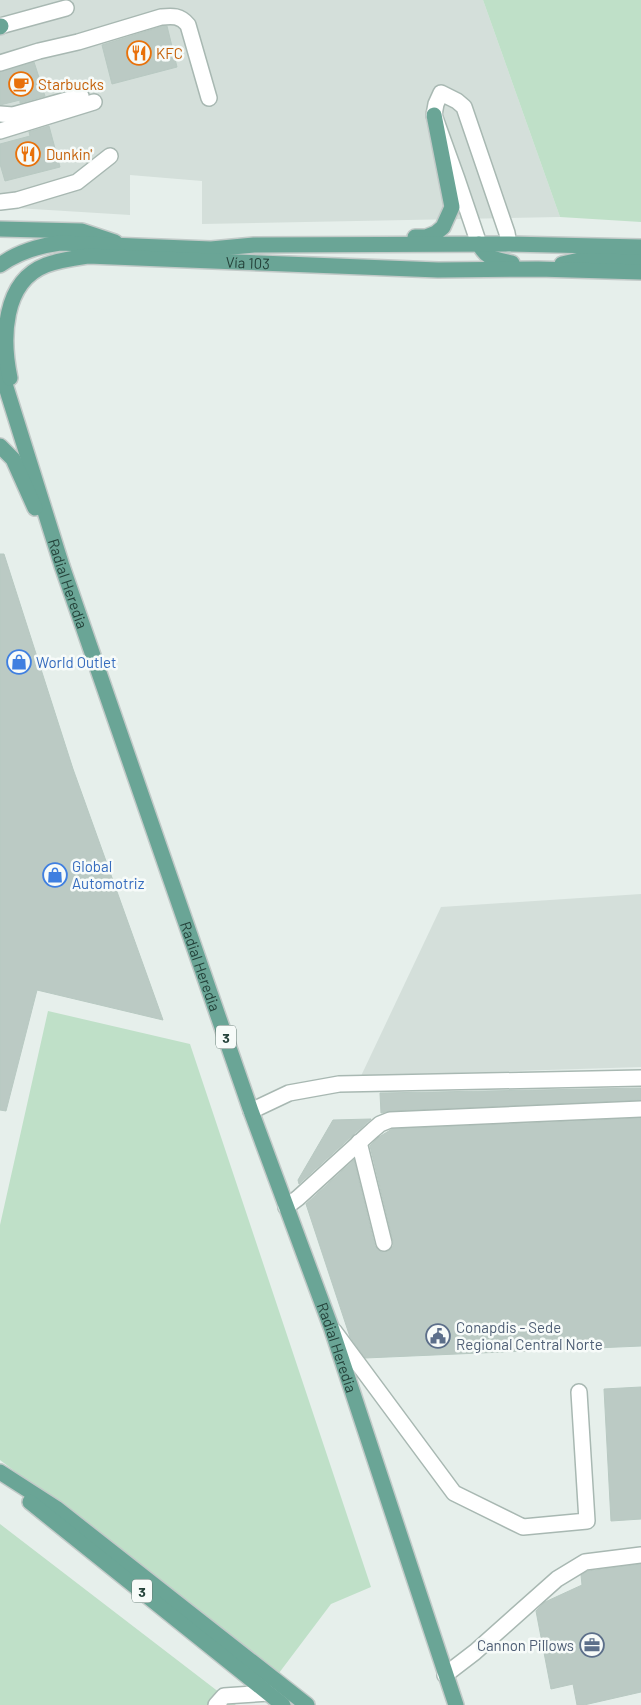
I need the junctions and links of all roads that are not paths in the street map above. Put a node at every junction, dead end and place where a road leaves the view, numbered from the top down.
1 (66, 8) dead end
2 (0, 26) edge
3 (0, 63) edge
4 (209, 98) dead end
5 (0, 114) edge
6 (434, 116) junction
7 (0, 132) edge
8 (110, 156) dead end
9 (0, 202) edge
10 (0, 229) edge
11 (479, 244) junction
12 (508, 244) junction
13 (254, 245) junction
14 (126, 246) junction
15 (641, 247) edge
16 (492, 259) junction
17 (641, 261) edge
18 (0, 265) edge
19 (538, 269) junction
20 (438, 270) junction
21 (641, 272) edge
22 (0, 368) edge
23 (21, 436) junction
24 (0, 446) edge
25 (62, 566) junction
26 (641, 1078) edge
27 (641, 1109) edge
28 (252, 1111) junction
29 (359, 1142) junction
30 (286, 1207) junction
31 (384, 1243) dead end
32 (331, 1327) junction
33 (579, 1392) dead end
34 (0, 1472) edge
35 (0, 1478) edge
36 (641, 1555) edge
37 (445, 1675) junction
38 (269, 1693) junction
39 (216, 1705) edge
40 (283, 1705) edge
41 (307, 1705) edge
42 (452, 1705) edge
43 (456, 1705) edge

1 - 2 lane
3 - 4 lane
5 - 7 lane
6 - 11 lane
6 - 12 lane
6 - 13 main road
8 - 9 lane
10 - 14 main road
11 - 12 main road, Vía 103
11 - 13 main road, Vía 103
11 - 16 main road
12 - 15 main road, Vía 103
12 - 16 main road
13 - 14 main road, Vía 103
14 - 18 main road, Vía 103
16 - 19 main road
16 - 20 main road
17 - 19 main road
19 - 20 main road, Vía 103
19 - 21 main road, Vía 103
20 - 23 main road, Vía 103
22 - 23 main road, Radial Heredia / 3
23 - 25 main road, Radial Heredia / 3
24 - 25 main road
25 - 28 main road, Radial Heredia / 3
26 - 28 lane
27 - 29 lane
28 - 30 main road, Radial Heredia / 3
29 - 30 lane
29 - 31 lane
30 - 32 main road, Radial Heredia / 3
32 - 33 lane
32 - 37 main road, Radial Heredia / 3
34 - 41 main road
35 - 38 main road, 3
36 - 37 lane
37 - 42 main road
37 - 43 main road, Radial Heredia / 3
38 - 39 lane
38 - 40 main road, 3

